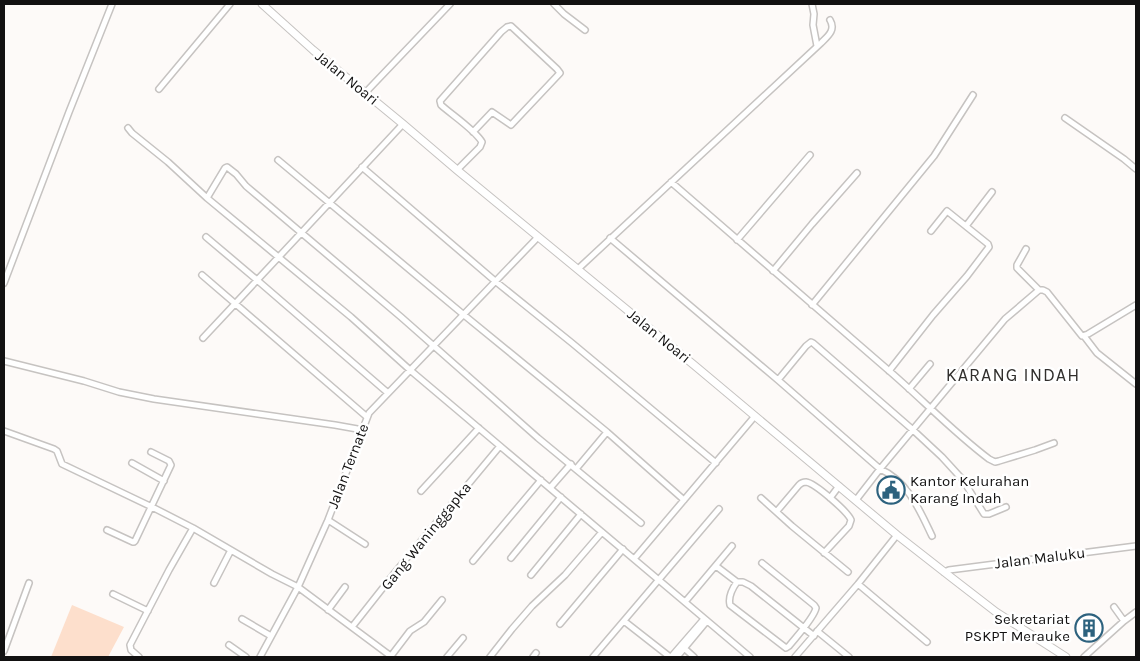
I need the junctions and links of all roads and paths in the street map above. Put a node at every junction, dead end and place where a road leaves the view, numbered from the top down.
1 (112, 4) edge
2 (230, 4) edge
3 (262, 4) edge
4 (450, 4) edge
5 (554, 4) edge
6 (812, 4) edge
7 (830, 20) dead end
8 (585, 30) dead end
9 (817, 46) junction
10 (159, 89) dead end
11 (366, 93) junction
12 (973, 95) dead end
13 (1065, 118) dead end
14 (403, 124) junction
15 (128, 128) dead end
16 (473, 132) junction
17 (810, 155) dead end
18 (278, 160) dead end
19 (362, 168) junction
20 (1136, 169) edge
21 (457, 170) junction
22 (857, 173) dead end
23 (671, 182) junction
24 (992, 192) dead end
25 (207, 198) junction
26 (330, 202) junction
27 (966, 226) junction
28 (931, 231) dead end
29 (302, 232) junction
30 (206, 237) dead end
31 (538, 237) junction
32 (610, 238) junction
33 (737, 240) junction
34 (1026, 249) dead end
35 (278, 256) junction
36 (578, 269) junction
37 (773, 271) junction
38 (202, 275) dead end
39 (257, 280) junction
40 (495, 281) junction
41 (4, 283) edge
42 (1039, 290) junction
43 (235, 304) junction
44 (812, 305) junction
45 (1136, 305) edge
46 (464, 315) junction
47 (1084, 336) junction
48 (203, 338) dead end
49 (434, 346) junction
50 (4, 361) edge
51 (930, 364) dead end
52 (410, 370) junction
53 (889, 371) junction
54 (778, 380) junction
55 (1136, 384) edge
56 (909, 389) junction
57 (388, 393) junction
58 (930, 409) junction
59 (755, 416) junction
60 (367, 417) junction
61 (479, 428) junction
62 (363, 430) junction
63 (913, 430) junction
64 (4, 431) edge
65 (607, 432) junction
66 (1054, 442) dead end
67 (500, 446) junction
68 (151, 452) dead end
69 (132, 463) dead end
70 (716, 463) junction
71 (571, 464) junction
72 (576, 469) junction
73 (880, 469) junction
74 (164, 480) junction
75 (541, 480) junction
76 (839, 486) junction
77 (550, 488) junction
78 (421, 491) dead end
79 (561, 497) junction
80 (761, 498) dead end
81 (830, 498) junction
82 (684, 500) junction
83 (856, 500) junction
84 (152, 507) junction
85 (1006, 507) dead end
86 (720, 509) dead end
87 (776, 511) junction
88 (581, 514) junction
89 (328, 520) junction
90 (641, 523) dead end
91 (193, 528) junction
92 (107, 530) dead end
93 (602, 532) junction
94 (898, 535) junction
95 (932, 536) dead end
96 (365, 544) dead end
97 (732, 546) dead end
98 (1136, 546) edge
99 (623, 549) junction
100 (231, 550) junction
101 (824, 552) junction
102 (512, 558) dead end
103 (634, 560) junction
104 (473, 561) dead end
105 (762, 562) dead end
106 (716, 566) junction
107 (848, 572) dead end
108 (944, 572) junction
109 (531, 574) dead end
110 (659, 581) junction
111 (737, 582) junction
112 (29, 583) dead end
113 (214, 583) dead end
114 (858, 584) junction
115 (298, 587) junction
116 (345, 587) dead end
117 (113, 594) dead end
118 (442, 600) dead end
119 (685, 602) junction
120 (1114, 607) dead end
121 (328, 610) junction
122 (148, 611) junction
123 (1136, 612) edge
124 (242, 619) dead end
125 (706, 620) junction
126 (624, 621) junction
127 (1124, 621) junction
128 (560, 624) dead end
129 (352, 627) junction
130 (804, 628) junction
131 (815, 634) junction
132 (271, 636) junction
133 (463, 638) dead end
134 (927, 642) dead end
135 (229, 646) dead end
136 (684, 648) junction
137 (4, 651) edge
138 (139, 657) edge
139 (246, 657) edge
140 (260, 657) edge
141 (392, 657) edge
142 (447, 657) edge
143 (490, 657) edge
144 (594, 657) edge
145 (670, 657) edge
146 (676, 657) edge
147 (694, 657) edge
148 (750, 657) edge
149 (795, 657) edge
150 (849, 657) edge
151 (1066, 657) edge
152 (1084, 657) edge

1 - 41 street
2 - 10 street
3 - 11 street, Jalan Noari
4 - 11 street
5 - 8 street
6 - 9 street
7 - 9 street
9 - 23 street
11 - 14 street, Jalan Noari
12 - 44 street
13 - 20 street
14 - 19 street
14 - 21 street, Jalan Noari
15 - 25 street
16 - 16 street
16 - 21 street
17 - 33 street
18 - 26 street
19 - 26 street
19 - 40 street
21 - 31 street, Jalan Noari
22 - 37 street
23 - 32 street
23 - 33 street
24 - 27 street
25 - 29 street
25 - 35 street
26 - 29 street
26 - 46 street
27 - 28 street
27 - 53 street
29 - 35 street
29 - 49 street
30 - 39 street
31 - 36 street, Jalan Noari
31 - 40 street, Jalan Ternate
32 - 36 street
32 - 54 street
33 - 37 street
34 - 42 street
35 - 39 street
35 - 52 street
36 - 59 street, Jalan Noari
37 - 44 street
38 - 43 street
39 - 43 street
39 - 57 street
40 - 46 street, Jalan Ternate
40 - 70 street
42 - 47 street
42 - 58 street
43 - 48 street
43 - 60 street
44 - 53 street
45 - 47 street
46 - 49 street, Jalan Ternate
46 - 65 street
47 - 55 street
49 - 52 street, Jalan Ternate
49 - 71 street
50 - 62 street
51 - 56 street
52 - 57 street, Jalan Ternate
52 - 61 street
53 - 56 street
54 - 63 street
54 - 73 street
56 - 58 street
57 - 60 street, Jalan Ternate
58 - 63 street
58 - 66 street
59 - 70 street
59 - 76 street, Jalan Noari
60 - 62 street, Jalan Ternate
61 - 67 street
61 - 78 street
62 - 89 street, Jalan Ternate
63 - 73 street
63 - 85 street
64 - 84 street
65 - 72 street
65 - 82 street
67 - 75 street
67 - 129 street, Gang Waninggapka
68 - 74 street
69 - 74 street
70 - 82 street
71 - 72 street
71 - 77 street
72 - 90 street
73 - 83 street
73 - 95 street
74 - 84 street
75 - 77 street
75 - 104 street
76 - 81 street
76 - 83 street, Jalan Noari
77 - 79 street
79 - 88 street
79 - 102 street
80 - 87 street
81 - 87 street
81 - 101 street
82 - 103 street
83 - 94 street, Jalan Noari
84 - 91 street
84 - 92 street
86 - 110 street
87 - 101 street
88 - 93 street
88 - 109 street
89 - 96 street
89 - 115 street, Jalan Ternate
91 - 100 street
91 - 122 street
93 - 99 street
93 - 143 street
94 - 108 street, Jalan Noari
94 - 114 street
97 - 106 street
98 - 108 street, Jalan Maluku
99 - 103 street
99 - 128 street
100 - 113 street
100 - 115 street
101 - 107 street
103 - 110 street
105 - 130 street
106 - 111 street
106 - 119 street
108 - 151 street, Jalan Noari
110 - 119 street
110 - 126 street
111 - 130 street
111 - 130 street
112 - 137 street
114 - 131 street
114 - 134 street
115 - 121 street
115 - 132 street, Jalan Ternate
116 - 121 street
117 - 122 street
118 - 141 street
119 - 125 street
120 - 127 street
121 - 129 street
122 - 138 street
123 - 127 street
124 - 132 street
125 - 136 street
125 - 145 street
125 - 148 street
126 - 144 street
126 - 145 street
127 - 152 street
129 - 141 street
130 - 131 street
131 - 149 street
131 - 150 street
132 - 140 street, Jalan Ternate
133 - 142 street
135 - 139 street
136 - 146 street
136 - 147 street

